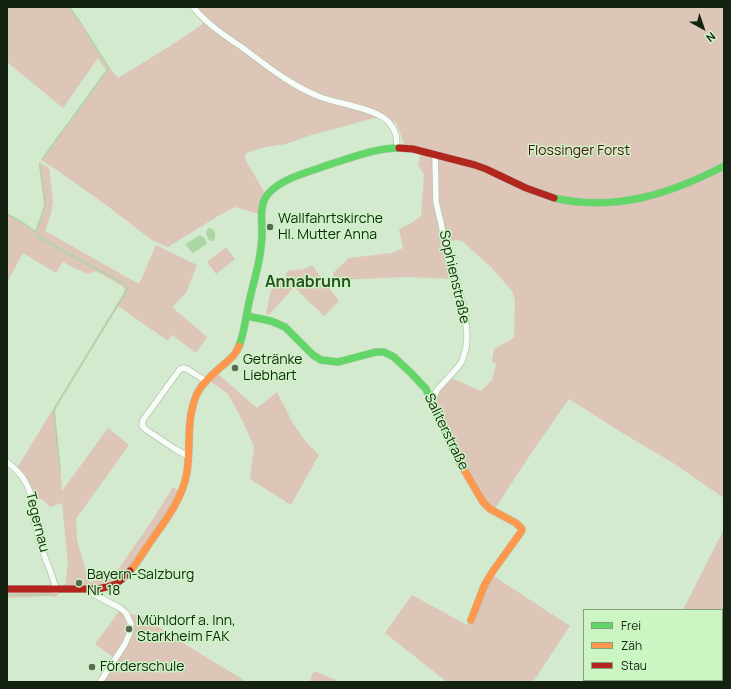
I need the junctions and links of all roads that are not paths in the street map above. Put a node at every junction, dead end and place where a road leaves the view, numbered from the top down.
1 (194, 7) edge
2 (396, 148) junction
3 (435, 156) junction
4 (724, 166) edge
5 (247, 316) junction
6 (206, 381) junction
7 (426, 389) junction
8 (437, 390) junction
9 (432, 401) junction
10 (188, 456) junction
11 (7, 462) edge
12 (7, 589) edge
13 (56, 590) junction
14 (90, 590) junction
15 (471, 620) dead end
16 (100, 682) edge

1 - 2 street
2 - 3 street
2 - 5 street
3 - 4 street
3 - 8 street, Sophienstraße
5 - 6 street
5 - 7 street, Saliterstraße
6 - 10 street
6 - 10 street
7 - 8 street
7 - 9 street, Saliterstraße
8 - 9 street, Sophienstraße
9 - 15 street, Saliterstraße
10 - 14 street
11 - 13 street, Tegernau
12 - 13 street
13 - 14 street
14 - 16 street

